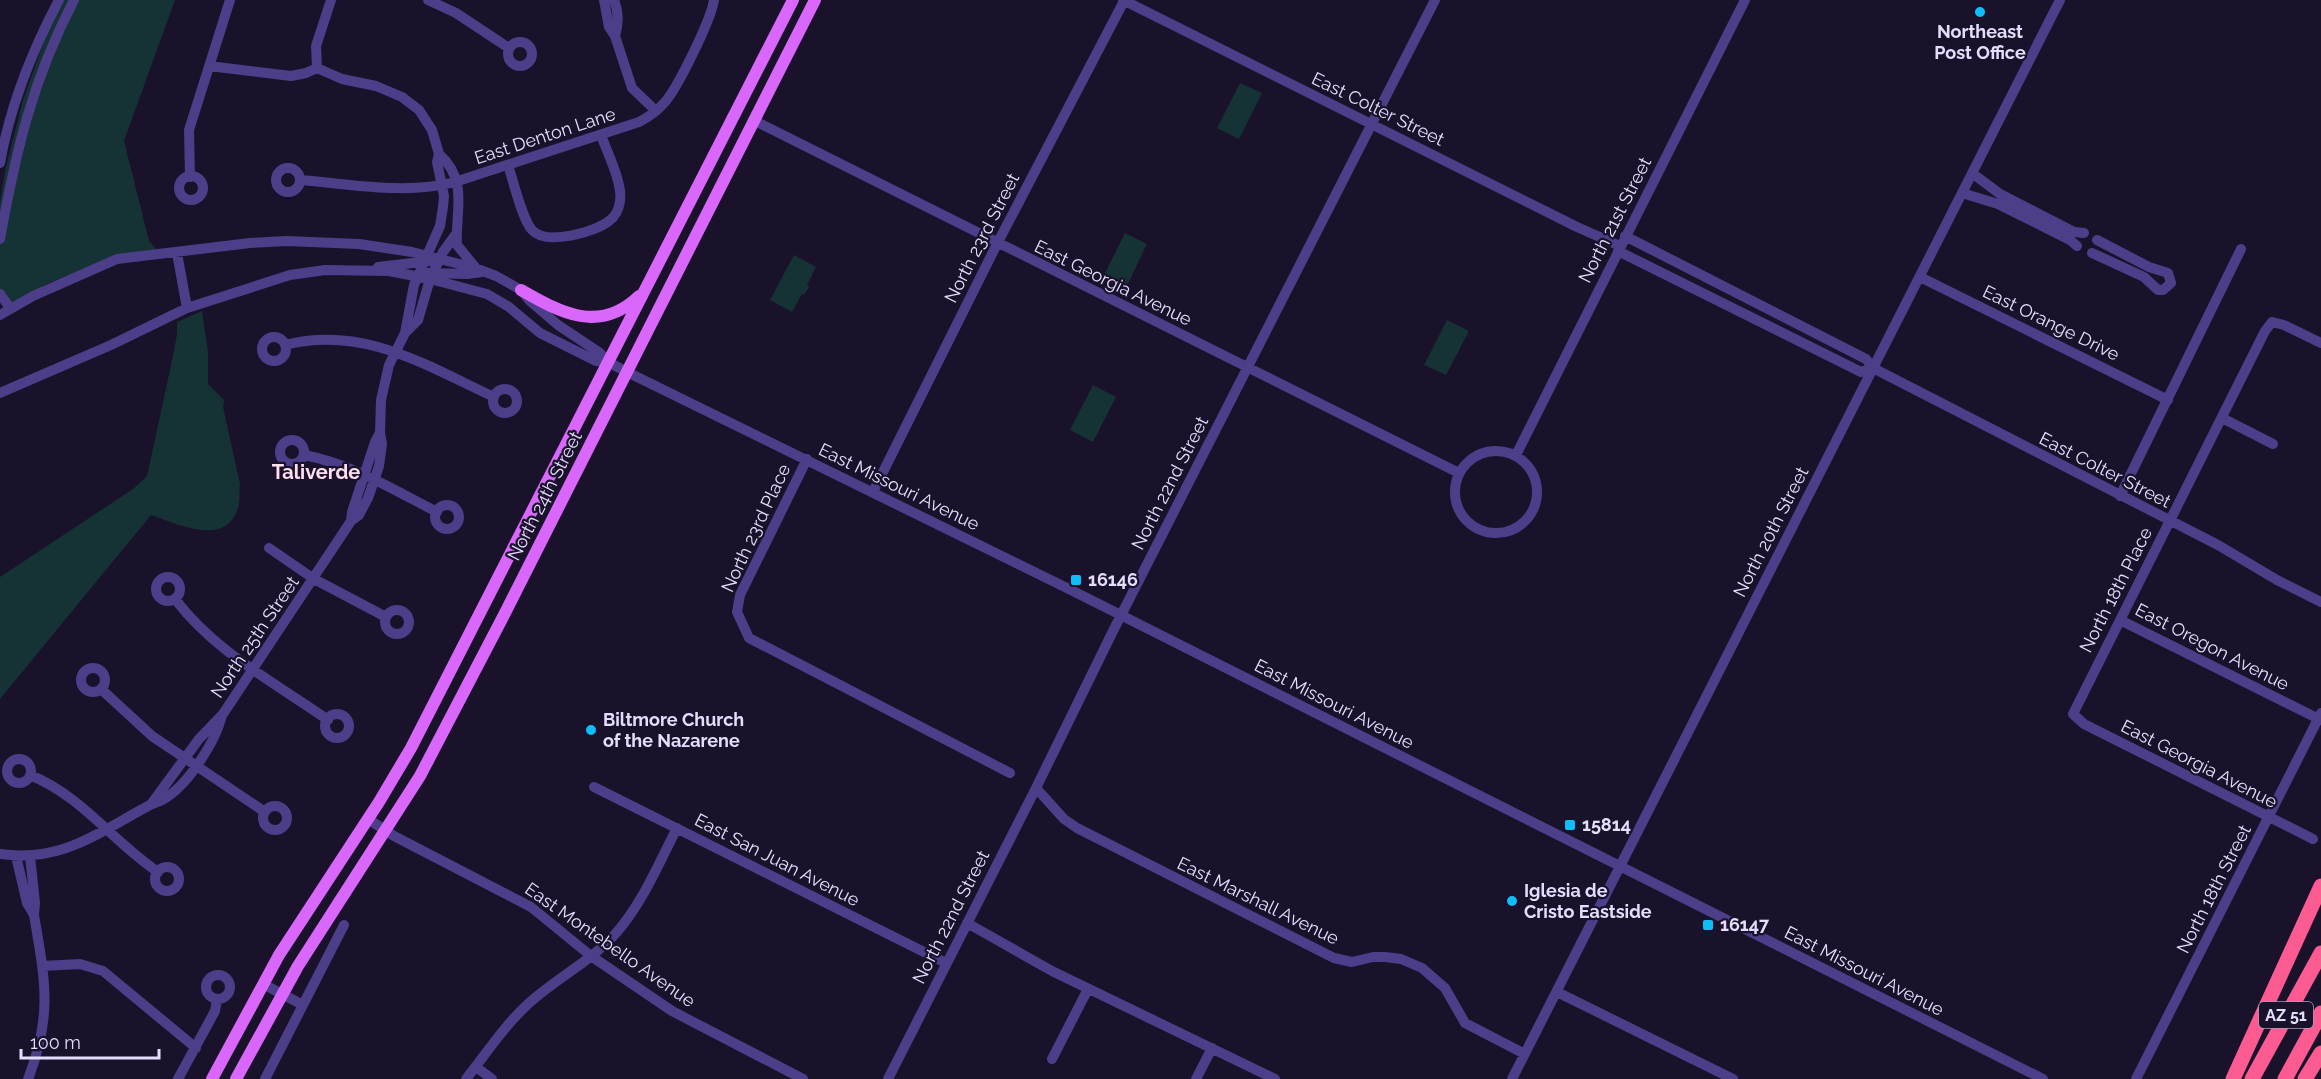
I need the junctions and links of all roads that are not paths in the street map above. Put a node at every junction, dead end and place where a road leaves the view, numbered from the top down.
1 (59, 0) edge
2 (74, 0) edge
3 (230, 0) edge
4 (331, 0) edge
5 (428, 0) edge
6 (604, 0) edge
7 (614, 0) edge
8 (714, 0) edge
9 (793, 0) edge
10 (815, 0) edge
11 (1123, 0) edge
12 (1436, 0) edge
13 (1745, 0) edge
14 (2060, 0) edge
15 (615, 36) junction
16 (509, 48) dead end
17 (209, 66) junction
18 (317, 68) junction
19 (656, 111) junction
20 (753, 120) junction
21 (1372, 124) junction
22 (601, 135) junction
23 (439, 154) junction
24 (0, 164) edge
25 (508, 165) junction
26 (1972, 173) junction
27 (190, 177) dead end
28 (300, 180) dead end
29 (455, 182) junction
30 (441, 186) junction
31 (1962, 193) junction
32 (2084, 233) junction
33 (456, 234) junction
34 (0, 239) edge
35 (2097, 240) junction
36 (997, 244) junction
37 (1621, 244) junction
38 (2077, 246) junction
39 (2241, 249) dead end
40 (177, 253) junction
41 (2092, 253) junction
42 (427, 259) junction
43 (440, 259) junction
44 (360, 270) junction
45 (486, 272) junction
46 (417, 276) junction
47 (432, 276) junction
48 (1920, 277) junction
49 (521, 290) junction
50 (644, 291) junction
51 (0, 294) edge
52 (486, 294) junction
53 (10, 308) junction
54 (187, 308) junction
55 (0, 315) edge
56 (405, 333) junction
57 (2321, 343) edge
58 (285, 345) dead end
59 (394, 352) junction
60 (608, 362) junction
61 (1873, 368) junction
62 (1248, 369) junction
63 (627, 372) junction
64 (0, 393) edge
65 (494, 397) dead end
66 (2168, 400) junction
67 (2222, 418) junction
68 (2273, 444) dead end
69 (304, 455) dead end
70 (1516, 455) junction
71 (807, 459) junction
72 (1459, 474) junction
73 (370, 478) junction
74 (873, 492) junction
75 (2120, 496) junction
76 (437, 512) dead end
77 (2169, 521) junction
78 (269, 548) dead end
79 (314, 579) junction
80 (175, 599) dead end
81 (2321, 602) edge
82 (1121, 616) junction
83 (386, 617) dead end
84 (478, 618) junction
85 (2120, 620) junction
86 (498, 628) junction
87 (253, 669) junction
88 (101, 689) dead end
89 (223, 714) junction
90 (2073, 714) joint
91 (2320, 717) edge
92 (328, 720) dead end
93 (186, 759) junction
94 (195, 766) junction
95 (1010, 773) dead end
96 (30, 776) dead end
97 (594, 787) dead end
98 (1036, 788) junction
99 (152, 803) junction
100 (265, 812) dead end
101 (2268, 817) junction
102 (368, 819) junction
103 (677, 828) junction
104 (107, 830) junction
105 (386, 831) junction
106 (2313, 839) dead end
107 (0, 854) edge
108 (30, 855) junction
109 (16, 856) junction
110 (1620, 867) junction
111 (158, 872) dead end
112 (2321, 886) edge
113 (34, 915) junction
114 (967, 923) junction
115 (344, 925) dead end
116 (2321, 952) edge
117 (591, 956) junction
118 (946, 963) junction
119 (43, 966) junction
120 (262, 984) junction
121 (1088, 989) junction
122 (1557, 992) junction
123 (282, 993) junction
124 (217, 999) dead end
125 (303, 1005) junction
126 (2321, 1013) edge
127 (1212, 1047) junction
128 (196, 1048) junction
129 (2321, 1053) edge
130 (1525, 1054) junction
131 (1052, 1059) dead end
132 (476, 1067) junction
133 (28, 1079) edge
134 (178, 1079) edge
135 (212, 1079) edge
136 (236, 1079) edge
137 (265, 1079) edge
138 (466, 1079) edge
139 (492, 1079) edge
140 (803, 1079) edge
141 (888, 1079) edge
142 (1196, 1079) edge
143 (1275, 1079) edge
144 (1512, 1079) edge
145 (1733, 1079) edge
146 (2043, 1079) edge
147 (2136, 1079) edge
148 (2233, 1079) edge
149 (2252, 1079) edge
150 (2285, 1079) edge
151 (2305, 1079) edge

1 - 24 street
2 - 34 street
3 - 17 street
4 - 18 street
5 - 16 street
6 - 15 street
7 - 15 street
8 - 19 street
9 - 50 main road, North 24th Street
10 - 20 main road, North 24th Street
11 - 21 street, East Colter Street
11 - 36 street, North 23rd Street
12 - 21 street, North 22nd Street
13 - 37 street, North 21st Street
14 - 26 street, North 20th Street
15 - 19 street
17 - 18 street
17 - 27 street
18 - 23 street
19 - 22 street, East Denton Lane
20 - 36 street, East Georgia Avenue
20 - 63 main road, North 24th Street
21 - 37 street, East Colter Street
21 - 62 street, North 22nd Street
22 - 25 street, East Denton Lane
22 - 25 street
23 - 29 street
23 - 30 street
25 - 29 street, East Denton Lane
26 - 31 street, North 20th Street
26 - 32 street
28 - 30 street
29 - 30 street, East Denton Lane
29 - 33 street
30 - 42 street
31 - 38 street
31 - 48 street, North 20th Street
32 - 35 street
32 - 38 street
33 - 43 street
33 - 45 street
35 - 41 street
35 - 41 street
36 - 62 street, East Georgia Avenue
36 - 74 street, North 23rd Street
37 - 61 street, East Colter Street
37 - 61 street, East Colter Street
37 - 70 street, North 21st Street
38 - 41 street
39 - 66 street
40 - 42 street
40 - 53 street
40 - 54 street
42 - 43 street
42 - 44 street
42 - 46 street
43 - 45 street
43 - 47 street
44 - 46 street
44 - 54 street
45 - 47 street
45 - 49 street
45 - 52 street
46 - 47 street
46 - 56 street
47 - 52 street
47 - 56 street
48 - 61 street, North 20th Street
48 - 66 street, East Orange Drive
49 - 50 main road
49 - 60 street
50 - 60 main road, North 24th Street
51 - 53 street
52 - 60 street
53 - 55 street
54 - 64 street
56 - 59 street
57 - 67 street, North 18th Place
58 - 59 street
59 - 65 street
59 - 73 street
60 - 63 street, East Missouri Avenue
60 - 84 main road, North 24th Street
61 - 75 street, East Colter Street
61 - 110 street, North 20th Street
62 - 72 street, East Georgia Avenue
62 - 82 street, North 22nd Street
63 - 71 street, East Missouri Avenue
63 - 86 main road, North 24th Street
66 - 75 street
67 - 68 street
67 - 77 street, North 18th Place
69 - 73 street
70 - 72 street
70 - 72 street
71 - 74 street, East Missouri Avenue
71 - 95 street, North 23rd Place
73 - 76 street
73 - 79 street, North 25th Street
74 - 82 street, East Missouri Avenue
75 - 77 street, East Colter Street
77 - 81 street, East Colter Street
77 - 85 street, North 18th Place
78 - 79 street
79 - 83 street
79 - 87 street, North 25th Street
80 - 87 street
82 - 98 street, North 22nd Street
82 - 110 street, East Missouri Avenue
84 - 86 main road
84 - 102 main road, North 24th Street
85 - 90 street, North 18th Place
85 - 91 street, East Oregon Avenue
86 - 105 main road, North 24th Street
87 - 89 street, North 25th Street
87 - 92 street
88 - 93 street
89 - 93 street, North 25th Street
89 - 94 street, North 25th Street
90 - 101 street, East Georgia Avenue
91 - 101 street, North 18th Street
93 - 94 street
93 - 99 street, North 25th Street
94 - 99 street, North 25th Street
94 - 100 street
96 - 104 street
97 - 103 street, East San Juan Avenue
98 - 114 street, North 22nd Street
98 - 130 street, East Marshall Avenue
99 - 104 street, North 25th Street
101 - 106 street, East Georgia Avenue
101 - 147 street, North 18th Street
102 - 105 street, East Montebello Avenue
102 - 120 main road, North 24th Street
103 - 117 street
103 - 118 street, East San Juan Avenue
104 - 108 street, North 25th Street
104 - 111 street
105 - 117 street, East Montebello Avenue
105 - 123 main road, North 24th Street
107 - 109 street, North 25th Street
108 - 109 street, North 25th Street
108 - 113 street
109 - 113 street
110 - 122 street, North 20th Street
110 - 146 street, East Missouri Avenue
112 - 148 highway
113 - 119 street
114 - 118 street, North 22nd Street
114 - 121 street
115 - 125 street
116 - 149 highway, AZ 51
117 - 132 street
117 - 140 street, East Montebello Avenue
118 - 141 street, North 22nd Street
119 - 128 street
119 - 133 street
120 - 123 street
120 - 135 main road, North 24th Street
121 - 127 street
121 - 131 street
122 - 130 street, North 20th Street
122 - 145 street
123 - 125 street
123 - 136 main road, North 24th Street
124 - 128 street
125 - 137 street
126 - 150 highway, AZ 51
127 - 142 street
127 - 143 street
128 - 134 street
129 - 151 highway
130 - 144 street, North 20th Street
132 - 138 street
132 - 139 street

